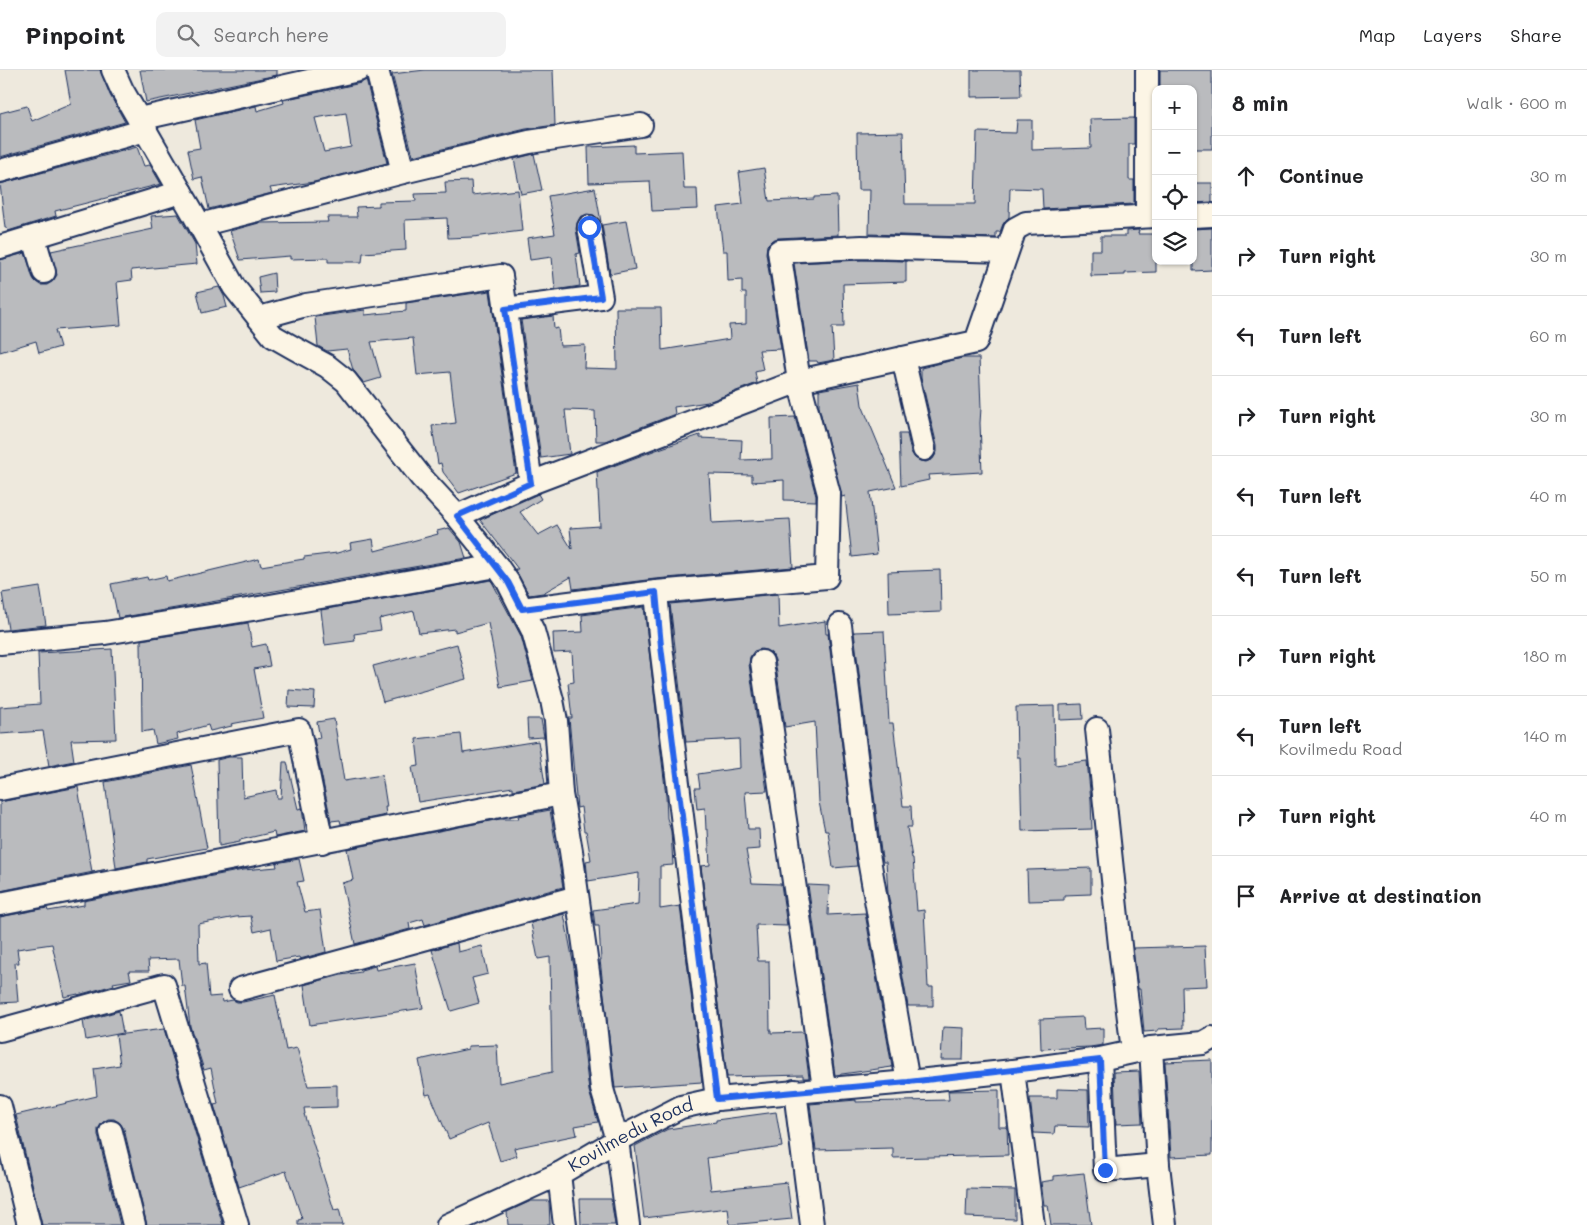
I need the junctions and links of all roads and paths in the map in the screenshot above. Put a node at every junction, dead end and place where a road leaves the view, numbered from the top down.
1 (114, 70) edge
2 (358, 70) edge
3 (377, 70) edge
4 (1147, 70) edge
5 (142, 125) junction
6 (641, 125) dead end
7 (0, 172) edge
8 (403, 172) junction
9 (181, 192) junction
10 (1152, 216) edge
11 (1197, 216) edge
12 (1212, 216) edge
13 (200, 225) junction
14 (589, 227) dead end
15 (34, 238) junction
16 (0, 247) edge
17 (1006, 251) junction
18 (44, 272) dead end
19 (505, 309) junction
20 (259, 318) junction
21 (903, 358) junction
22 (798, 381) junction
23 (924, 449) dead end
24 (531, 483) junction
25 (457, 516) junction
26 (497, 566) junction
27 (656, 592) junction
28 (522, 609) junction
29 (840, 625) dead end
30 (0, 643) edge
31 (762, 662) dead end
32 (1097, 729) dead end
33 (0, 789) edge
34 (561, 794) junction
35 (322, 842) junction
36 (577, 897) junction
37 (0, 904) edge
38 (240, 989) dead end
39 (0, 1030) edge
40 (1212, 1038) edge
41 (1142, 1050) junction
42 (1100, 1060) junction
43 (1013, 1071) junction
44 (908, 1082) junction
45 (824, 1088) junction
46 (796, 1091) junction
47 (717, 1099) junction
48 (0, 1106) edge
49 (112, 1132) dead end
50 (617, 1140) junction
51 (1158, 1164) junction
52 (558, 1174) junction
53 (29, 1225) edge
54 (134, 1225) edge
55 (237, 1225) edge
56 (448, 1225) edge
57 (565, 1225) edge
58 (628, 1225) edge
59 (812, 1225) edge
60 (1033, 1225) edge
61 (1166, 1225) edge

1 - 5 street
2 - 5 street
3 - 8 street
4 - 10 street
5 - 7 street
5 - 9 street
6 - 8 street
8 - 13 street
9 - 13 street
9 - 15 street
10 - 17 street
11 - 12 street
13 - 20 street
14 - 19 street
15 - 16 street
15 - 18 street
17 - 21 street
17 - 22 street
19 - 20 street
19 - 24 street
20 - 25 street
21 - 22 street
21 - 23 street
22 - 24 street
22 - 27 street
24 - 25 street
25 - 26 street
26 - 28 street
26 - 30 street
27 - 28 street
27 - 47 street
28 - 34 street
29 - 44 street
31 - 45 street
32 - 41 street
33 - 35 street
34 - 35 street
34 - 36 street
35 - 37 street
36 - 38 street
36 - 50 street
39 - 55 street
40 - 41 street, Kovilmedu Road
41 - 42 street, Kovilmedu Road
41 - 51 street
42 - 43 street, Kovilmedu Road
42 - 51 street
43 - 44 street, Kovilmedu Road
43 - 60 street
44 - 45 street, Kovilmedu Road
45 - 46 street, Kovilmedu Road
46 - 47 street, Kovilmedu Road
46 - 59 street
47 - 50 street, Kovilmedu Road
48 - 53 street
49 - 54 street
50 - 52 street, Kovilmedu Road
50 - 58 street
51 - 61 street
52 - 56 street, Kovilmedu Road
52 - 57 street

